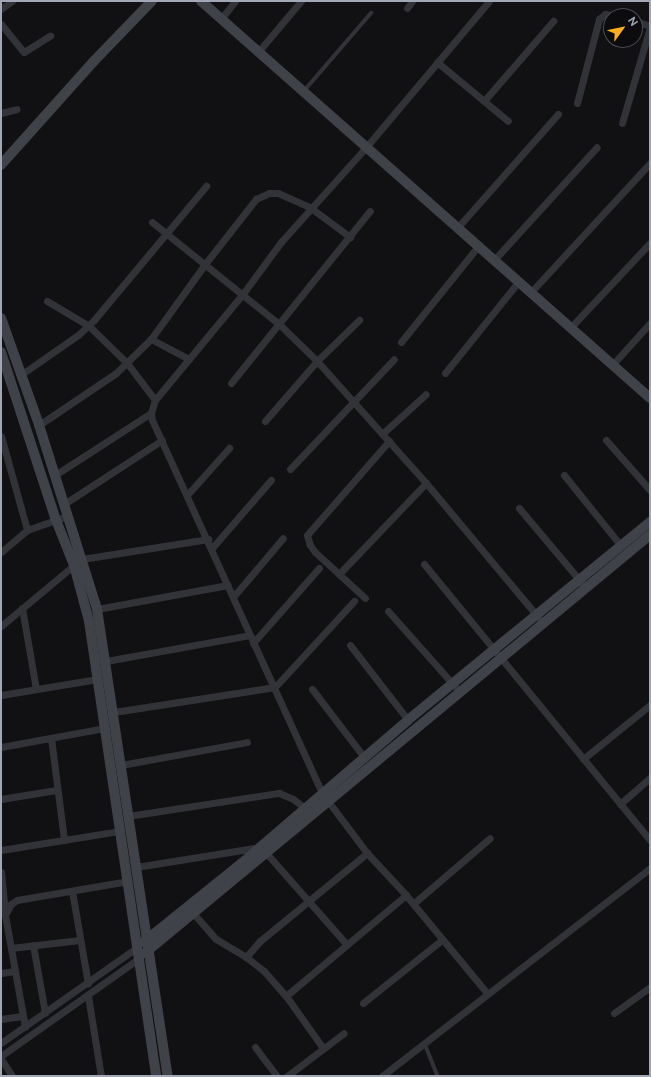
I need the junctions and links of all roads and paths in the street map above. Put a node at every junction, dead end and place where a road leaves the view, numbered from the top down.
1 (12, 1) edge
2 (152, 1) edge
3 (201, 1) edge
4 (236, 1) edge
5 (301, 1) edge
6 (412, 1) edge
7 (489, 1) edge
8 (407, 8) dead end
9 (1, 9) edge
10 (371, 13) dead end
11 (603, 16) edge
12 (221, 19) junction
13 (553, 21) dead end
14 (1, 24) edge
15 (650, 26) edge
16 (50, 36) dead end
17 (258, 52) junction
18 (437, 62) junction
19 (304, 91) junction
20 (484, 101) junction
21 (577, 103) dead end
22 (17, 109) dead end
23 (1, 114) edge
24 (558, 114) dead end
25 (508, 121) dead end
26 (622, 123) dead end
27 (367, 146) junction
28 (597, 147) dead end
29 (650, 162) edge
30 (1, 165) edge
31 (206, 186) dead end
32 (311, 208) junction
33 (370, 211) dead end
34 (152, 222) dead end
35 (458, 227) junction
36 (167, 234) junction
37 (350, 237) junction
38 (650, 243) edge
39 (479, 245) junction
40 (495, 259) junction
41 (204, 264) junction
42 (520, 281) junction
43 (531, 292) junction
44 (242, 294) junction
45 (47, 301) dead end
46 (1, 318) edge
47 (359, 320) dead end
48 (650, 323) edge
49 (280, 325) junction
50 (89, 326) junction
51 (571, 327) junction
52 (4, 335) edge
53 (151, 339) junction
54 (401, 342) dead end
55 (1, 352) edge
56 (189, 359) junction
57 (394, 359) dead end
58 (317, 361) junction
59 (127, 363) junction
60 (613, 364) junction
61 (445, 373) dead end
62 (22, 374) junction
63 (231, 383) dead end
64 (426, 394) dead end
65 (650, 398) edge
66 (155, 400) junction
67 (352, 400) junction
68 (151, 413) junction
69 (265, 421) dead end
70 (40, 425) junction
71 (382, 434) junction
72 (1, 436) edge
73 (162, 440) junction
74 (606, 440) dead end
75 (389, 441) junction
76 (229, 448) dead end
77 (290, 469) dead end
78 (55, 475) junction
79 (564, 475) dead end
80 (271, 480) dead end
81 (426, 483) junction
82 (650, 490) edge
83 (188, 494) junction
84 (64, 504) junction
85 (520, 508) dead end
86 (67, 516) junction
87 (56, 520) junction
88 (650, 522) edge
89 (27, 530) junction
90 (650, 535) edge
91 (284, 538) dead end
92 (208, 539) junction
93 (621, 546) junction
94 (212, 548) junction
95 (1, 552) edge
96 (82, 559) junction
97 (424, 564) dead end
98 (74, 565) junction
99 (319, 568) dead end
100 (339, 574) junction
101 (582, 584) junction
102 (228, 585) junction
103 (233, 597) junction
104 (365, 598) dead end
105 (354, 601) dead end
106 (22, 608) junction
107 (97, 609) junction
108 (388, 611) dead end
109 (540, 619) junction
110 (1, 626) edge
111 (250, 635) junction
112 (253, 643) junction
113 (350, 645) dead end
114 (497, 654) junction
115 (106, 661) junction
116 (98, 679) junction
117 (275, 687) junction
118 (456, 687) junction
119 (36, 689) junction
120 (312, 689) dead end
121 (1, 695) edge
122 (650, 705) edge
123 (114, 712) junction
124 (408, 720) junction
125 (105, 728) junction
126 (51, 738) junction
127 (247, 742) dead end
128 (1, 747) edge
129 (364, 757) junction
130 (583, 759) junction
131 (121, 765) junction
132 (650, 778) edge
133 (56, 790) junction
134 (325, 797) junction
135 (1, 799) edge
136 (620, 804) junction
137 (305, 808) junction
138 (128, 816) junction
139 (120, 831) junction
140 (490, 838) dead end
141 (64, 840) junction
142 (650, 840) edge
143 (1, 850) edge
144 (264, 850) junction
145 (367, 853) junction
146 (136, 867) junction
147 (650, 868) edge
148 (1, 872) edge
149 (128, 882) junction
150 (72, 891) junction
151 (406, 895) junction
152 (308, 901) junction
153 (413, 904) junction
154 (194, 914) junction
155 (4, 919) edge
156 (148, 939) junction
157 (443, 939) junction
158 (80, 940) junction
159 (347, 945) junction
160 (33, 946) junction
161 (11, 948) junction
162 (136, 948) junction
163 (149, 950) junction
164 (246, 957) junction
165 (138, 959) junction
166 (14, 971) junction
167 (1, 973) edge
168 (88, 984) junction
169 (650, 987) edge
170 (487, 993) junction
171 (88, 996) junction
172 (286, 996) junction
173 (363, 1003) dead end
174 (45, 1013) junction
175 (614, 1014) dead end
176 (22, 1016) junction
177 (1, 1019) edge
178 (25, 1027) junction
179 (344, 1033) dead end
180 (1, 1043) edge
181 (425, 1044) junction
182 (255, 1047) dead end
183 (323, 1048) junction
184 (1, 1058) edge
185 (12, 1076) edge
186 (100, 1076) edge
187 (156, 1076) edge
188 (168, 1076) edge
189 (277, 1076) edge
190 (287, 1076) edge
191 (382, 1076) edge
192 (438, 1076) edge

1 - 9 street
2 - 30 street
3 - 12 street
4 - 12 street
5 - 17 street
6 - 8 street
7 - 18 street
10 - 19 lane
11 - 21 street
12 - 17 street
13 - 20 street
14 - 16 street
15 - 26 street
17 - 19 street
18 - 20 street
18 - 27 street
19 - 27 street
20 - 25 street
22 - 23 street
24 - 35 street
27 - 32 street
27 - 35 street
28 - 40 street
29 - 43 street
31 - 36 street
32 - 37 street
32 - 41 street
32 - 44 street
33 - 37 street
34 - 36 street
35 - 39 street
36 - 41 street
36 - 50 street
37 - 49 street
38 - 51 street
39 - 40 street
39 - 54 street
40 - 42 street
41 - 44 street
41 - 53 street
42 - 43 street
42 - 61 street
43 - 51 street
44 - 49 street
44 - 56 street
45 - 50 street
46 - 52 street
47 - 58 street
48 - 60 street
49 - 58 street
49 - 63 street
50 - 59 street
50 - 62 street
51 - 60 street
52 - 62 street
53 - 56 street
53 - 59 street
55 - 87 street
56 - 66 street
57 - 67 street
58 - 67 street
58 - 69 street
59 - 66 street
59 - 70 street
60 - 65 street
62 - 70 street
64 - 71 street
66 - 68 street
67 - 71 street
67 - 77 street
68 - 73 street
68 - 78 street
70 - 78 street
71 - 75 street
72 - 89 street
73 - 83 street
73 - 84 street
74 - 82 street
75 - 81 street
75 - 100 street
76 - 83 street
78 - 84 street
79 - 93 street
80 - 94 street
81 - 100 street
81 - 109 street
83 - 92 street
84 - 86 street
85 - 101 street
86 - 87 street
86 - 96 street
87 - 89 street
87 - 98 street
88 - 93 street
89 - 95 street
90 - 101 street
91 - 103 street
92 - 94 street
92 - 96 street
93 - 101 street
94 - 102 street
96 - 107 street
97 - 114 street
98 - 106 street
98 - 116 street
99 - 112 street
100 - 104 street
101 - 109 street
102 - 103 street
102 - 107 street
103 - 111 street
105 - 117 street
106 - 110 street
106 - 119 street
107 - 115 street
108 - 118 street
109 - 114 street
111 - 112 street
111 - 115 street
112 - 117 street
113 - 124 street
114 - 118 street
114 - 130 street
115 - 123 street
116 - 119 street
116 - 125 street
117 - 123 street
117 - 134 street
118 - 124 street
118 - 134 street
119 - 121 street
120 - 129 street
122 - 130 street
123 - 131 street
124 - 129 street
125 - 126 street
125 - 139 street
126 - 128 street
126 - 133 street
127 - 131 street
129 - 134 street
130 - 136 street
131 - 138 street
132 - 136 street
133 - 135 street
133 - 141 street
134 - 137 street
134 - 144 street
134 - 145 street
136 - 142 street
137 - 138 street
137 - 144 street
138 - 146 street
139 - 141 street
139 - 149 street
140 - 153 street
141 - 143 street
144 - 146 street
144 - 152 street
144 - 154 street
144 - 156 street
145 - 151 street
145 - 152 street
146 - 156 street
147 - 170 street
148 - 155 street
149 - 150 street
149 - 162 street
150 - 155 street
150 - 158 street
151 - 153 street
151 - 159 street
152 - 159 street
152 - 164 street
153 - 157 street
154 - 163 street
154 - 164 street
155 - 161 street
156 - 162 street
156 - 163 street
157 - 170 street
157 - 173 street
158 - 160 street
158 - 168 street
159 - 172 street
160 - 161 street
160 - 174 street
161 - 166 street
162 - 165 street
162 - 168 street
163 - 165 street
163 - 188 street
164 - 172 street
165 - 171 street
165 - 187 street
166 - 167 street
166 - 176 street
168 - 174 street
169 - 175 street
170 - 181 street
171 - 184 street
171 - 186 street
172 - 183 street
174 - 178 street
176 - 177 street
176 - 178 street
178 - 180 street
179 - 183 street
181 - 191 street
181 - 192 lane
182 - 189 street
183 - 190 street
184 - 185 street

